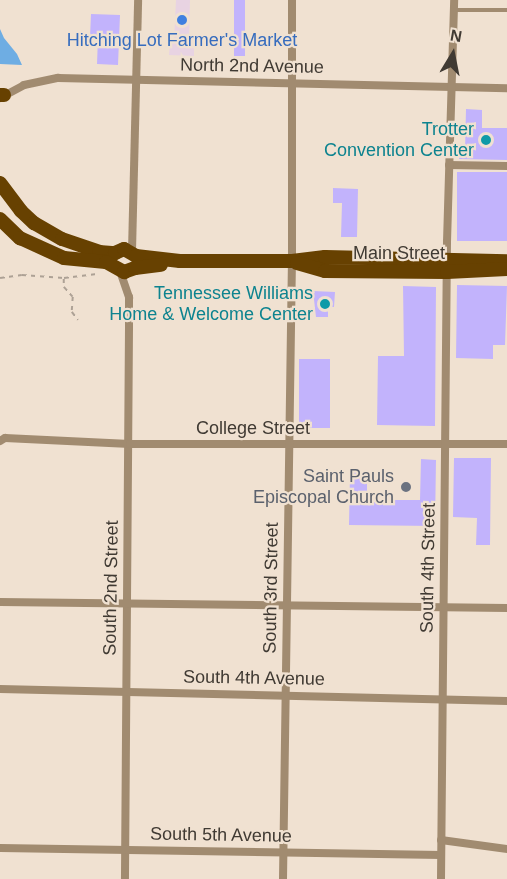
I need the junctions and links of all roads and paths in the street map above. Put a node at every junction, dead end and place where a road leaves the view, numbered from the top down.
1 (138, 0) edge
2 (292, 0) edge
3 (454, 0) edge
4 (454, 10) junction
5 (507, 10) edge
6 (136, 81) junction
7 (291, 82) junction
8 (452, 87) junction
9 (507, 88) edge
10 (1, 96) edge
11 (449, 165) junction
12 (507, 166) edge
13 (0, 183) edge
14 (0, 219) edge
15 (447, 257) junction
16 (125, 260) junction
17 (292, 261) junction
18 (507, 261) edge
19 (507, 269) edge
20 (447, 272) junction
21 (97, 274) dead end
22 (64, 278) junction
23 (0, 279) edge
24 (78, 320) dead end
25 (0, 441) edge
26 (446, 443) junction
27 (130, 444) junction
28 (289, 444) junction
29 (507, 444) edge
30 (0, 602) edge
31 (128, 605) junction
32 (287, 606) junction
33 (445, 607) junction
34 (507, 608) edge
35 (0, 689) edge
36 (127, 691) junction
37 (286, 695) junction
38 (443, 699) junction
39 (507, 701) edge
40 (441, 840) junction
41 (0, 848) edge
42 (126, 849) junction
43 (507, 849) edge
44 (283, 853) junction
45 (441, 855) junction
46 (125, 879) edge
47 (283, 879) edge
48 (441, 879) edge

1 - 6 street, South 2nd Street
2 - 7 street, South 3rd Street
3 - 4 street, South 4th Street
4 - 5 lane
4 - 8 street, South 4th Street
6 - 7 street, North 2nd Avenue
6 - 10 street, North 2nd Avenue
6 - 16 street, South 2nd Street
7 - 8 street, North 2nd Avenue
7 - 17 street, South 3rd Street
8 - 9 street, North 2nd Avenue
8 - 11 street, South 4th Street
11 - 12 street
11 - 15 street, South 4th Street
13 - 16 main road, Main Street
14 - 16 main road, Main Street
15 - 17 main road, Main Street
15 - 18 main road, Main Street
15 - 20 street, South 4th Street
16 - 17 main road, Main Street
16 - 27 street, South 2nd Street
17 - 20 main road, Main Street
17 - 28 street, South 3rd Street
19 - 20 main road, Main Street
20 - 26 street, South 4th Street
21 - 22 path
22 - 23 path
22 - 24 path
25 - 27 street, College Street
26 - 28 street, College Street
26 - 29 street, College Street
26 - 33 street, South 4th Street
27 - 28 street, College Street
27 - 31 street, South 2nd Street
28 - 32 street, South 3rd Street
30 - 31 street
31 - 32 street
31 - 36 street, South 2nd Street
32 - 33 street
32 - 37 street, South 3rd Street
33 - 34 street
33 - 38 street, South 4th Street
35 - 36 street, South 4th Avenue
36 - 37 street, South 4th Avenue
36 - 42 street, South 2nd Street
37 - 38 street, South 4th Avenue
37 - 44 street, South 3rd Street
38 - 39 street, South 4th Avenue
38 - 40 street, South 4th Street
40 - 43 street
40 - 45 street, South 4th Street
41 - 42 street, South 5th Avenue
42 - 44 street, South 5th Avenue
42 - 46 street, South 2nd Street
44 - 45 street, South 5th Avenue
44 - 47 street, South 3rd Street
45 - 48 street, South 4th Street

